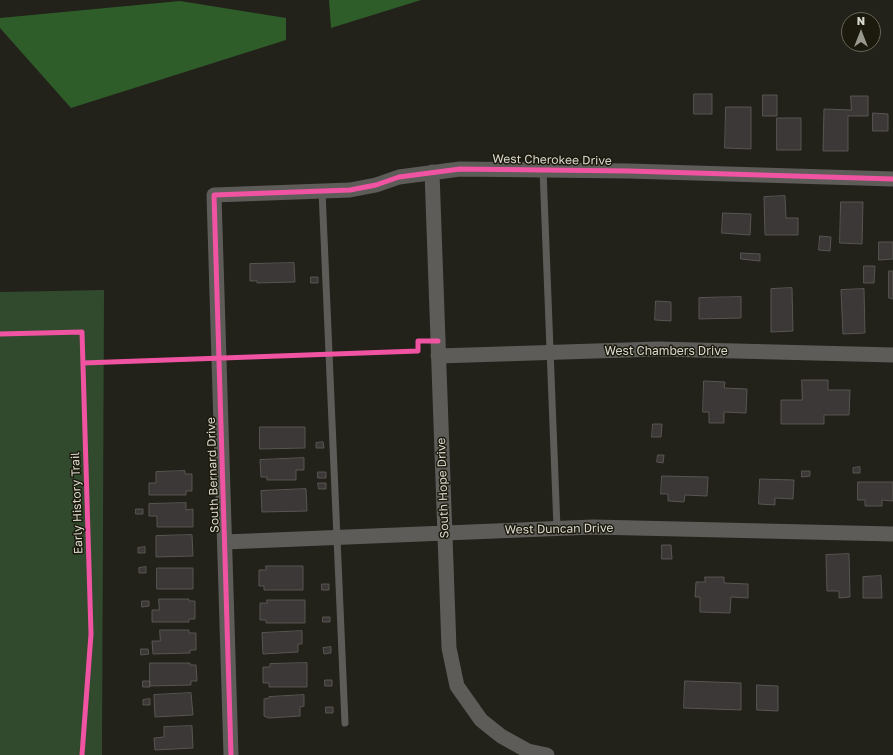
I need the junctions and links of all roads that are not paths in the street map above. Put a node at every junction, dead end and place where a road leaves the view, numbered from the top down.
1 (543, 170) junction
2 (432, 172) junction
3 (893, 179) edge
4 (322, 191) junction
5 (214, 195) joint
6 (550, 353) junction
7 (893, 355) edge
8 (438, 356) junction
9 (557, 528) junction
10 (444, 533) junction
11 (893, 534) edge
12 (337, 537) junction
13 (226, 542) junction
14 (345, 723) dead end
15 (231, 755) edge
16 (547, 755) edge

1 - 2 street, West Cherokee Drive
1 - 3 street, West Cherokee Drive
1 - 6 lane
2 - 4 street, West Cherokee Drive
2 - 8 street, South Hope Drive
4 - 5 street, West Cherokee Drive
4 - 12 lane
5 - 13 street, South Bernard Drive
6 - 7 street, West Chambers Drive
6 - 8 street, West Chambers Drive
6 - 9 lane
8 - 10 street, South Hope Drive
9 - 10 street, West Duncan Drive
9 - 11 street, West Duncan Drive
10 - 12 street, West Duncan Drive
10 - 16 street, South Hope Drive
12 - 13 street, West Duncan Drive
12 - 14 lane
13 - 15 street, South Bernard Drive

